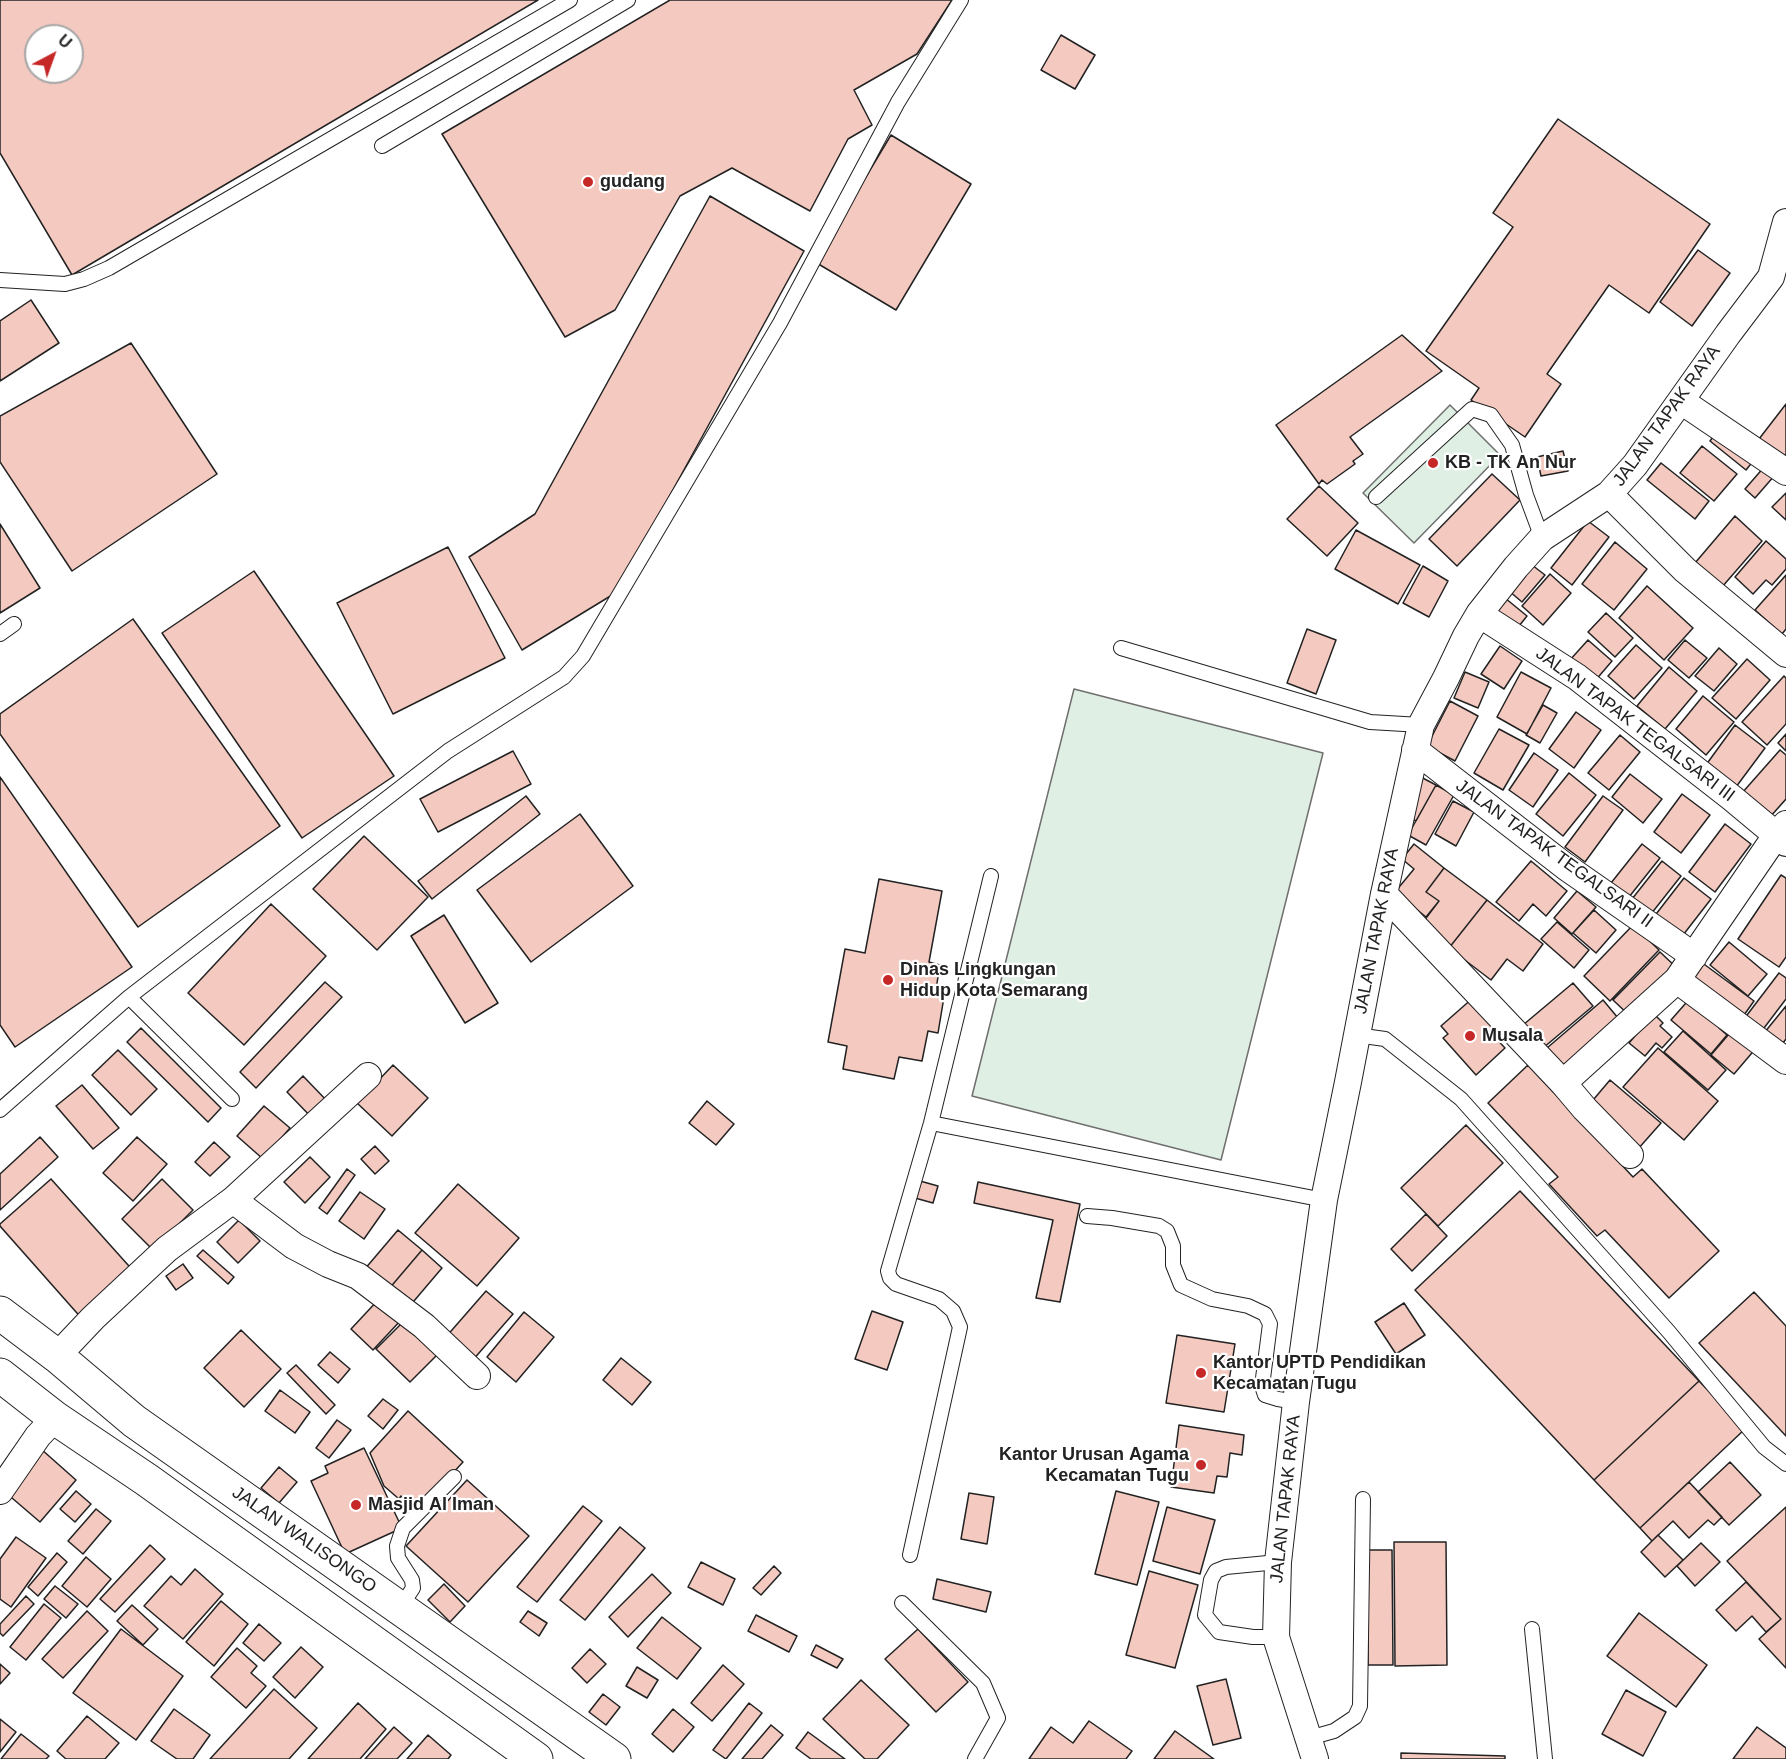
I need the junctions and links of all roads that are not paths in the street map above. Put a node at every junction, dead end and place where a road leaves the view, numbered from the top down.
1 (570, 0) edge
2 (628, 0) edge
3 (961, 0) edge
4 (382, 146) dead end
5 (1786, 222) edge
6 (0, 280) edge
7 (1778, 280) edge
8 (1681, 401) junction
9 (1786, 472) edge
10 (1609, 494) junction
11 (1376, 497) dead end
12 (1542, 538) junction
13 (1479, 614) junction
14 (14, 624) dead end
15 (0, 634) edge
16 (1121, 648) dead end
17 (1786, 654) edge
18 (1421, 725) junction
19 (1415, 750) junction
20 (1783, 833) edge
21 (991, 876) dead end
22 (1384, 894) junction
23 (1694, 956) junction
24 (1677, 980) junction
25 (129, 997) junction
26 (1356, 1035) junction
27 (1786, 1060) edge
28 (368, 1076) dead end
29 (1563, 1083) junction
30 (232, 1099) dead end
31 (0, 1110) edge
32 (931, 1123) junction
33 (1630, 1155) dead end
34 (233, 1200) junction
35 (1324, 1200) junction
36 (1087, 1216) dead end
37 (0, 1313) edge
38 (57, 1356) junction
39 (0, 1375) edge
40 (477, 1376) dead end
41 (1296, 1402) junction
42 (55, 1418) junction
43 (1786, 1464) edge
44 (454, 1477) dead end
45 (0, 1491) edge
46 (1363, 1499) dead end
47 (910, 1555) dead end
48 (1278, 1562) junction
49 (902, 1604) dead end
50 (400, 1608) junction
51 (1532, 1629) dead end
52 (1276, 1637) junction
53 (1312, 1748) edge
54 (536, 1759) edge
55 (614, 1759) edge
56 (975, 1759) edge
57 (1545, 1759) edge

1 - 6 lane
2 - 4 lane
3 - 25 lane
5 - 7 street, JALAN TAPAK RAYA
7 - 8 street, JALAN TAPAK RAYA
8 - 9 street
8 - 10 street, JALAN TAPAK RAYA
10 - 12 street, JALAN TAPAK RAYA
10 - 17 street
11 - 12 lane
12 - 13 street, JALAN TAPAK RAYA
13 - 18 street, JALAN TAPAK RAYA
13 - 20 street, JALAN TAPAK TEGALSARI III
14 - 15 lane
16 - 18 lane
18 - 19 street, JALAN TAPAK RAYA
19 - 22 street, JALAN TAPAK RAYA
19 - 23 street, JALAN TAPAK TEGALSARI II
20 - 23 street
21 - 32 lane
22 - 26 street, JALAN TAPAK RAYA
22 - 29 street
23 - 24 street
24 - 27 street
24 - 29 street
25 - 30 lane
25 - 31 lane
26 - 35 street, JALAN TAPAK RAYA
26 - 43 lane
28 - 34 street
29 - 33 street
32 - 35 lane
32 - 47 lane
34 - 38 street
34 - 40 street
35 - 41 street, JALAN TAPAK RAYA
36 - 41 lane
37 - 38 highway, JALAN WALISONGO
38 - 50 highway, JALAN WALISONGO
39 - 42 highway
41 - 48 street, JALAN TAPAK RAYA
42 - 45 street
42 - 54 highway
44 - 50 lane
46 - 53 lane
48 - 52 street, JALAN TAPAK RAYA
48 - 52 lane
49 - 56 lane
50 - 55 highway, JALAN WALISONGO
51 - 57 lane
52 - 53 street, JALAN TAPAK RAYA

